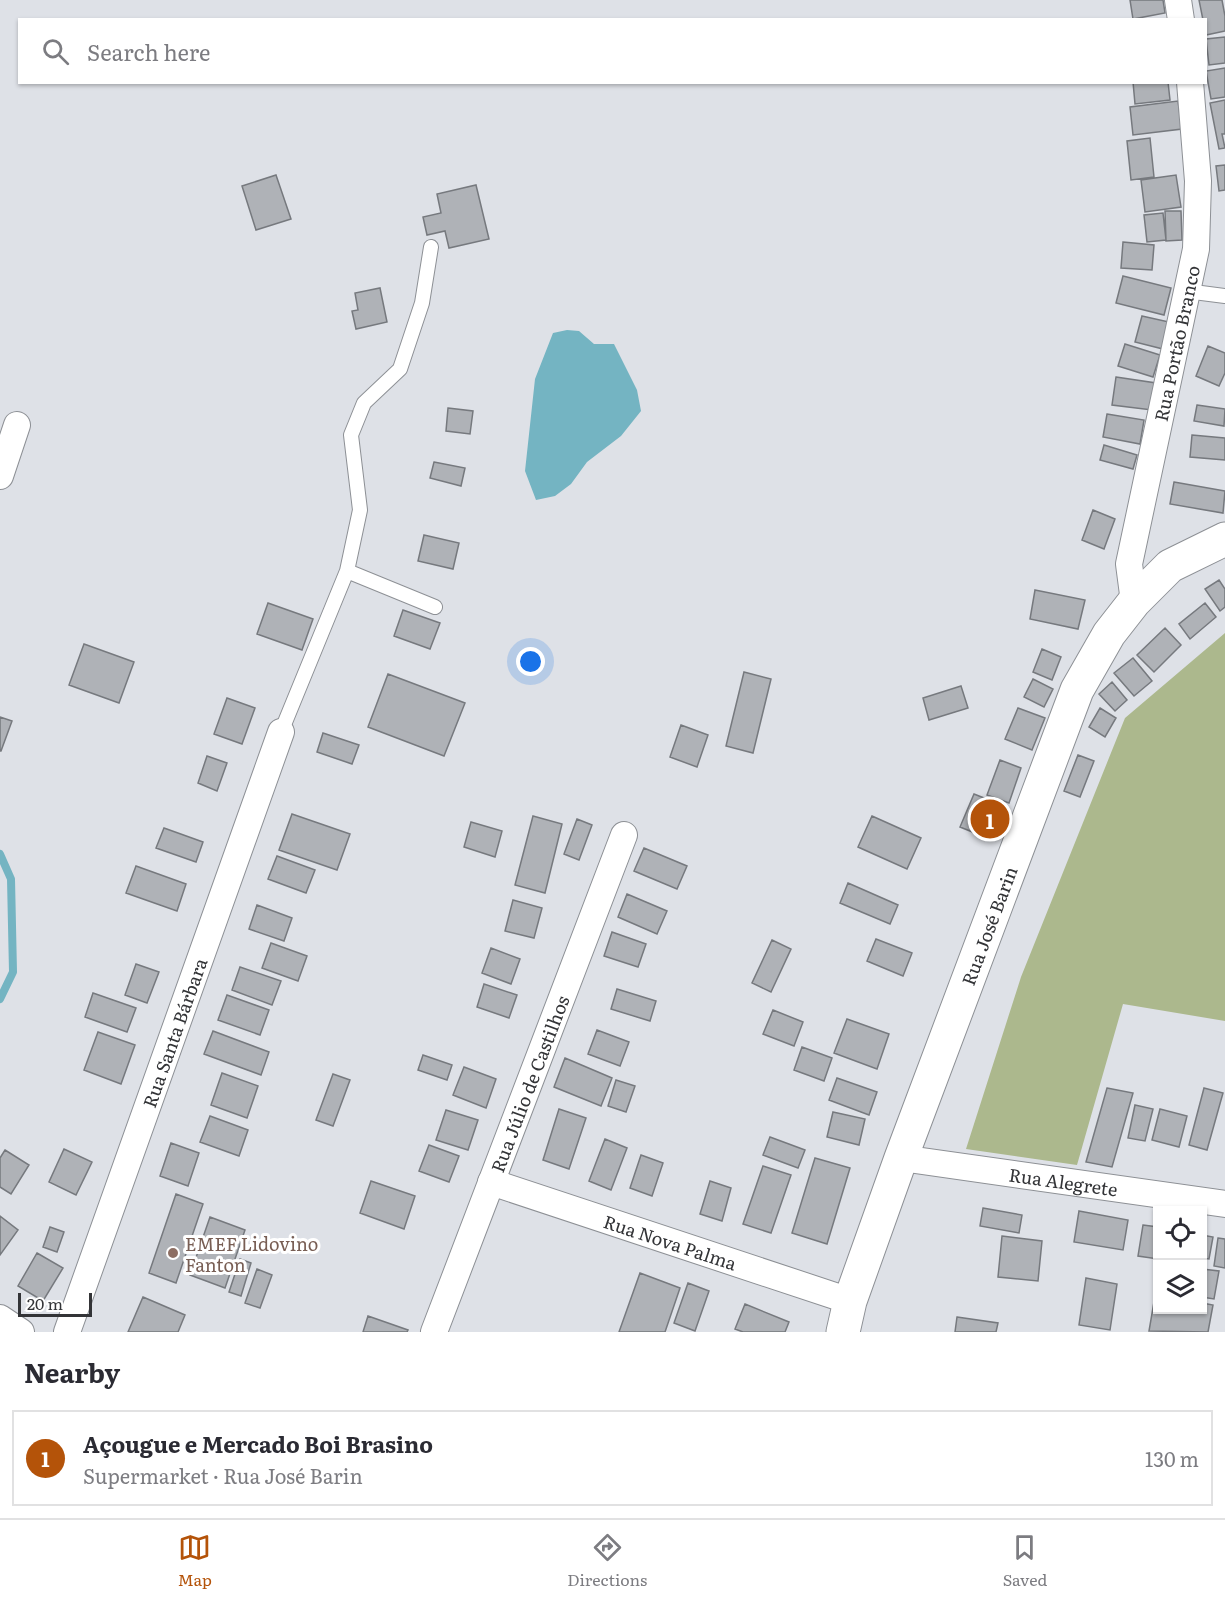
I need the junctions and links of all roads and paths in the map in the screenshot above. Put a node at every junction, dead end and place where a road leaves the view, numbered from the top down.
1 (1178, 0) edge
2 (1181, 18) edge
3 (1190, 84) edge
4 (430, 247) dead end
5 (1186, 291) junction
6 (1225, 296) edge
7 (17, 425) dead end
8 (0, 476) edge
9 (1225, 539) edge
10 (347, 571) junction
11 (1134, 602) junction
12 (435, 607) dead end
13 (280, 732) joint
14 (624, 835) dead end
15 (901, 1158) junction
16 (491, 1182) junction
17 (1225, 1204) edge
18 (850, 1301) junction
19 (0, 1318) edge
20 (21, 1332) edge
21 (67, 1332) edge
22 (434, 1332) edge
23 (843, 1332) edge

1 - 2 street
3 - 5 street, Rua Portão Branco
4 - 10 lane
5 - 6 lane
5 - 11 street, Rua Portão Branco
7 - 8 street
9 - 11 main road, Rua José Barin
10 - 12 lane
10 - 13 lane
11 - 15 main road, Rua José Barin
13 - 21 street, Rua Santa Bárbara
14 - 16 street, Rua Júlio de Castilhos
15 - 17 street, Rua Alegrete
15 - 18 main road, Rua José Barin
16 - 18 street, Rua Nova Palma
16 - 22 street, Rua Júlio de Castilhos
18 - 23 main road, Rua José Barin
19 - 20 street

